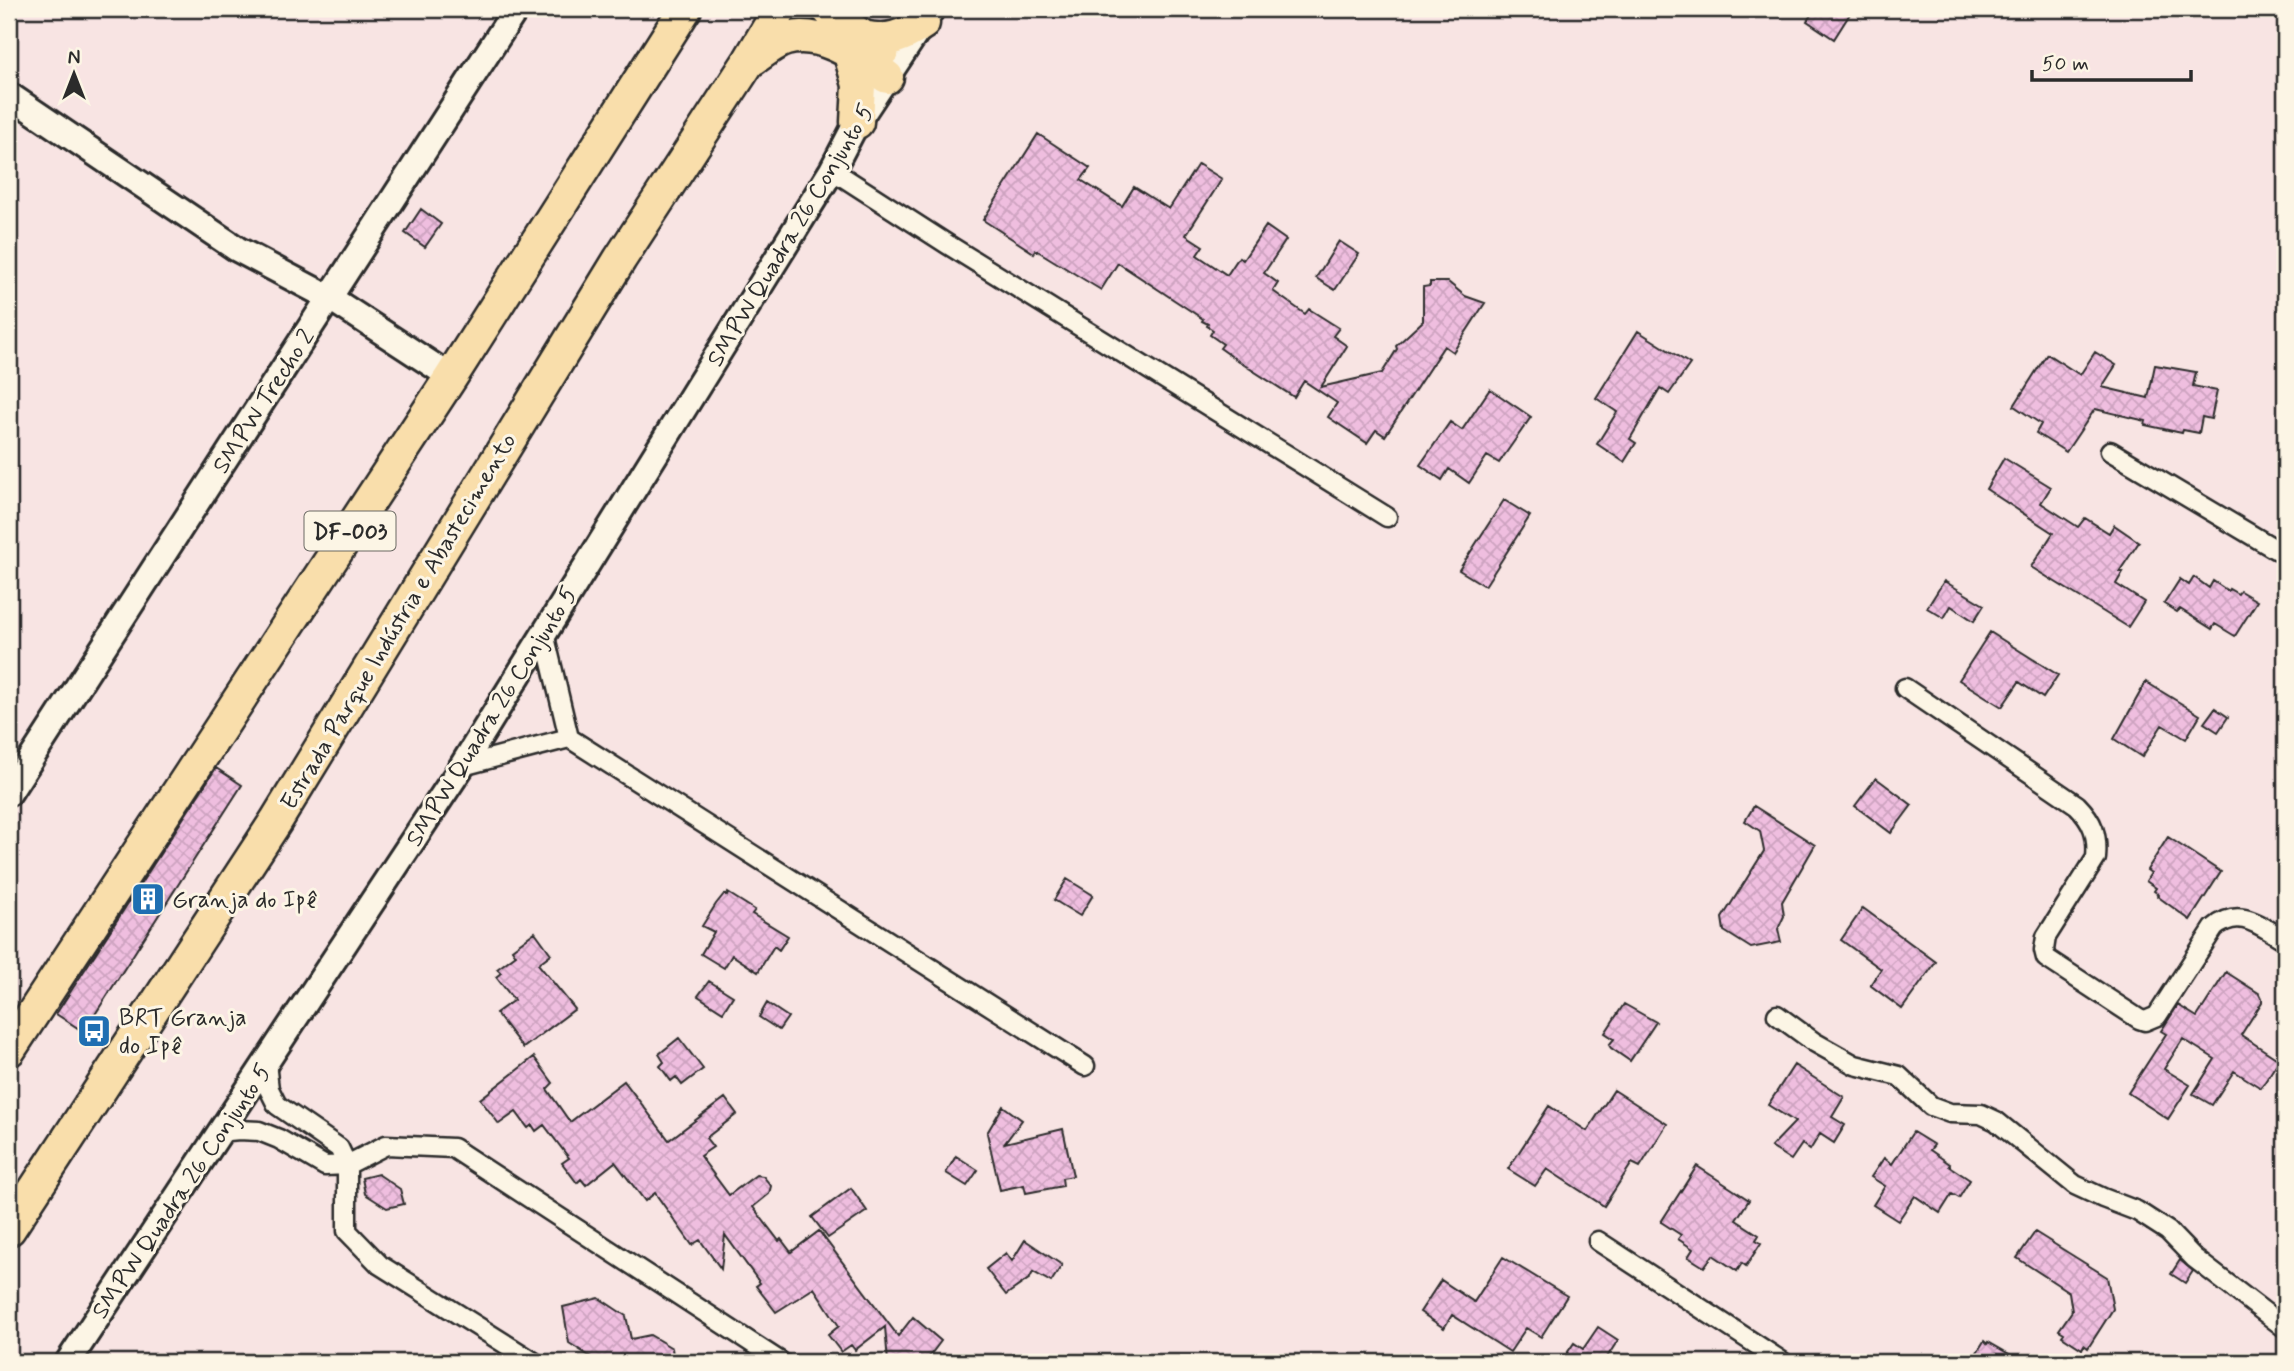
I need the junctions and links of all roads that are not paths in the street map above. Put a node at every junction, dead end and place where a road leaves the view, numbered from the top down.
1 (516, 9) edge
2 (685, 9) edge
3 (780, 9) edge
4 (828, 9) edge
5 (928, 16) edge
6 (856, 44) junction
7 (749, 61) junction
8 (893, 69) junction
9 (9, 95) edge
10 (858, 122) junction
11 (832, 170) junction
12 (330, 298) junction
13 (451, 377) junction
14 (2110, 452) dead end
15 (1387, 517) dead end
16 (2285, 552) edge
17 (544, 633) junction
18 (1905, 688) dead end
19 (569, 738) junction
20 (462, 766) junction
21 (9, 793) edge
22 (2285, 940) edge
23 (1777, 1016) dead end
24 (9, 1050) edge
25 (267, 1063) junction
26 (1086, 1066) dead end
27 (219, 1132) junction
28 (347, 1165) junction
29 (9, 1229) edge
30 (1598, 1241) dead end
31 (2285, 1328) edge
32 (68, 1362) edge
33 (534, 1362) edge
34 (781, 1362) edge
35 (1783, 1362) edge

1 - 12 street, SMPW Trecho 2
2 - 13 highway, DF-003
3 - 7 highway, Estrada Parque Indústria e Abastecimento
4 - 6 highway
5 - 6 highway
5 - 8 street, SMPW Quadra 26 Conjunto 5
6 - 7 highway
6 - 8 highway
6 - 10 highway
7 - 29 highway, Estrada Parque Indústria e Abastecimento
8 - 10 street, SMPW Quadra 26 Conjunto 5
9 - 12 street
10 - 11 street, SMPW Quadra 26 Conjunto 5
11 - 15 street
11 - 17 street, SMPW Quadra 26 Conjunto 5
12 - 13 street
12 - 21 street, SMPW Trecho 2
13 - 24 highway, DF-003
14 - 16 street
17 - 19 street
17 - 20 street, SMPW Quadra 26 Conjunto 5
18 - 22 street
19 - 20 street
19 - 26 street
20 - 25 street, SMPW Quadra 26 Conjunto 5
23 - 31 street
25 - 27 street, SMPW Quadra 26 Conjunto 5
25 - 28 street
27 - 28 street
27 - 32 street, SMPW Quadra 26 Conjunto 5
28 - 33 street
28 - 34 street
30 - 35 street

